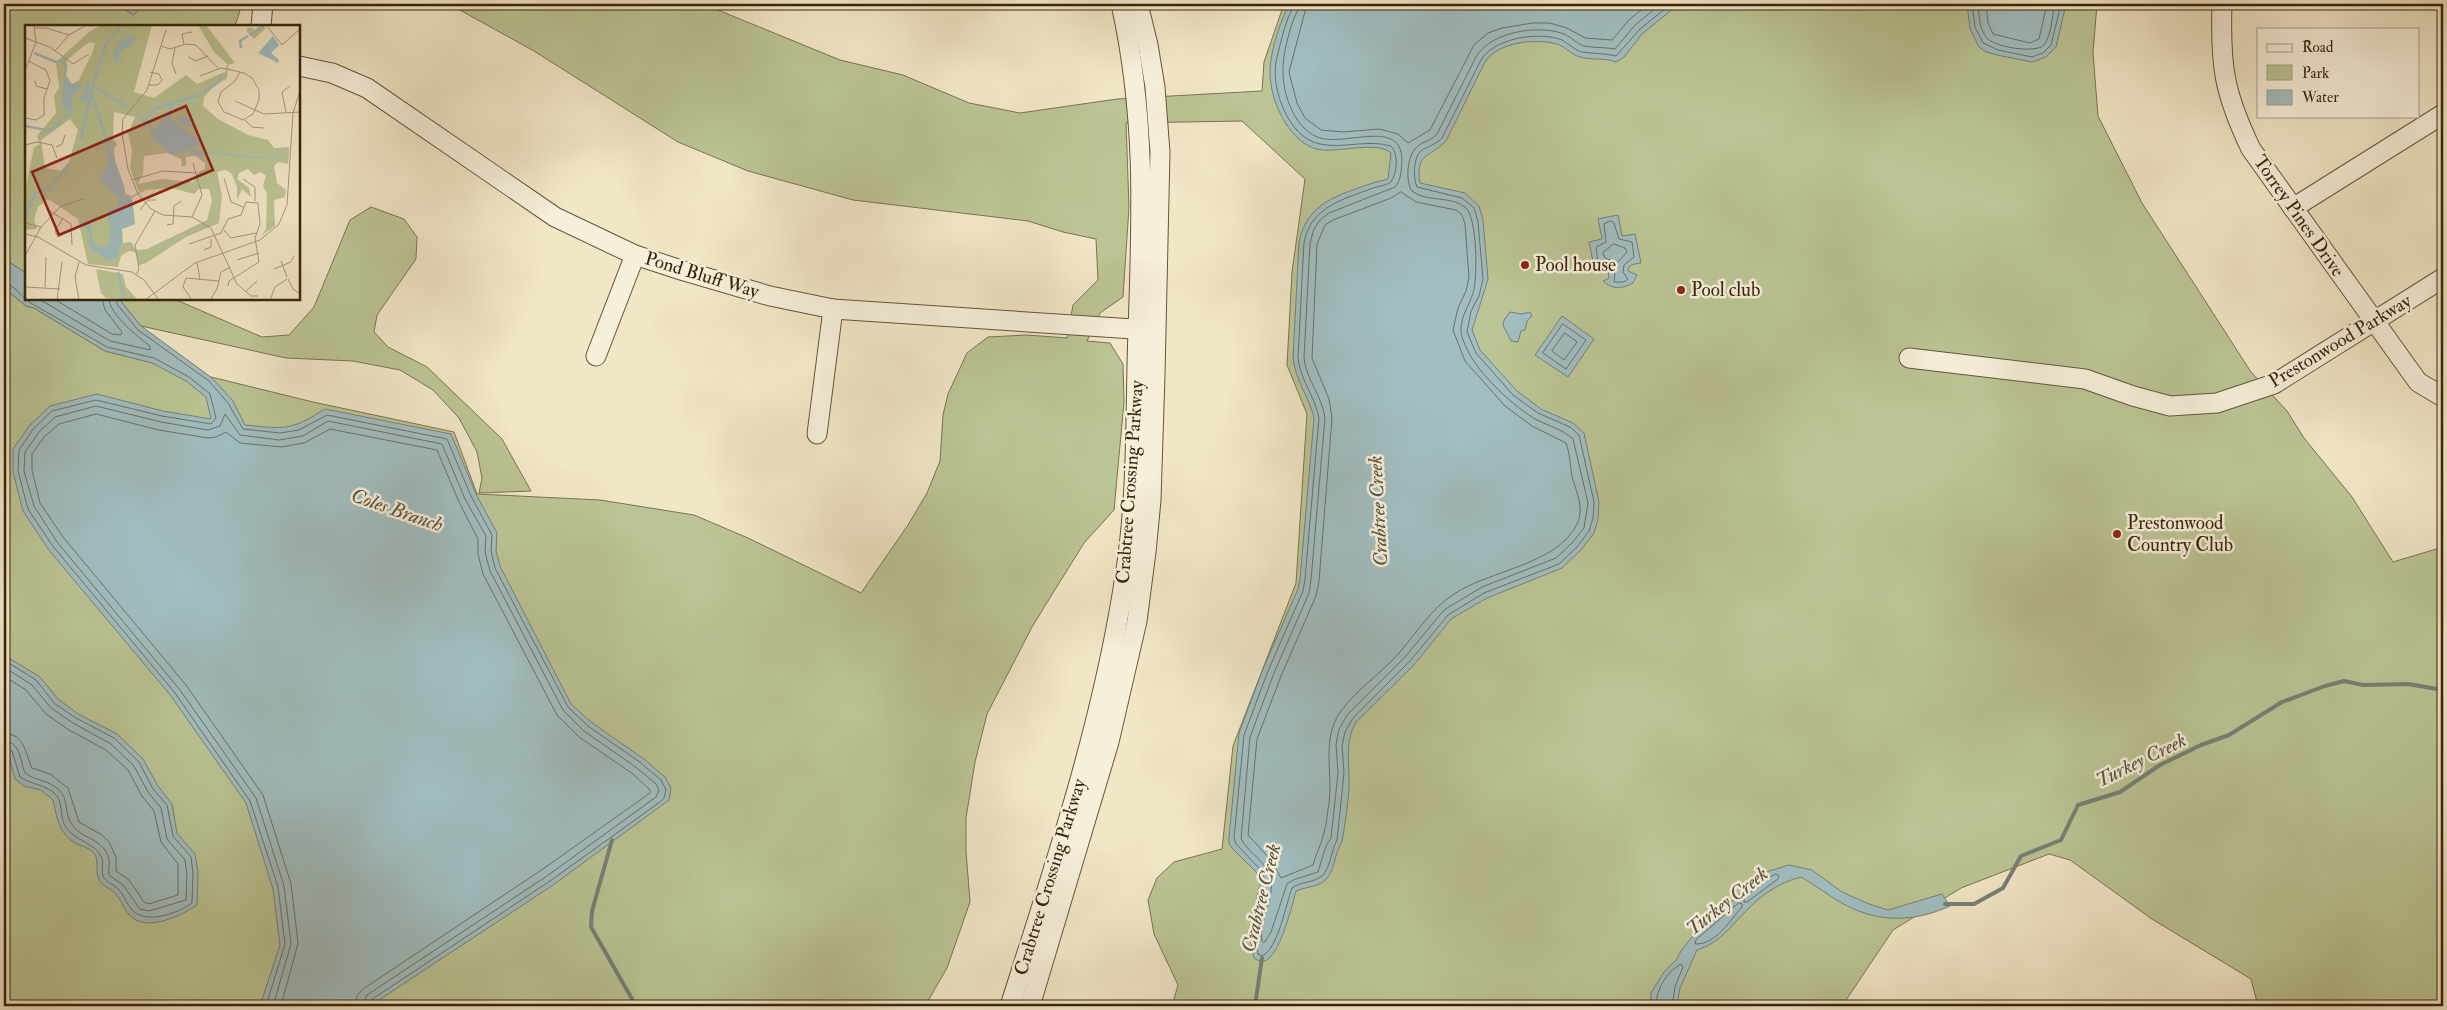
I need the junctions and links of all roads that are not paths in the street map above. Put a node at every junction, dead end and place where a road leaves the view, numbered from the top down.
1 (263, 4) edge
2 (1120, 4) edge
3 (1138, 4) edge
4 (2222, 4) edge
5 (261, 25) edge
6 (300, 66) edge
7 (2443, 114) edge
8 (2293, 208) junction
9 (636, 255) junction
10 (2443, 278) edge
11 (833, 309) junction
12 (2375, 323) junction
13 (1147, 330) junction
14 (596, 356) dead end
15 (1909, 358) dead end
16 (2443, 397) edge
17 (817, 434) dead end
18 (1010, 1006) edge
19 (1030, 1006) edge

1 - 5 street
2 - 13 street, Crabtree Crossing Parkway
3 - 13 street, Crabtree Crossing Parkway
4 - 8 street, Torrey Pines Drive
6 - 9 street, Pond Bluff Way
7 - 8 street
8 - 12 street, Torrey Pines Drive
9 - 11 street, Pond Bluff Way
9 - 14 street
10 - 12 street, Prestonwood Parkway
11 - 13 street, Pond Bluff Way
11 - 17 street
12 - 15 street, Prestonwood Parkway
12 - 16 street, Torrey Pines Drive
13 - 18 street, Crabtree Crossing Parkway
13 - 19 street, Crabtree Crossing Parkway

